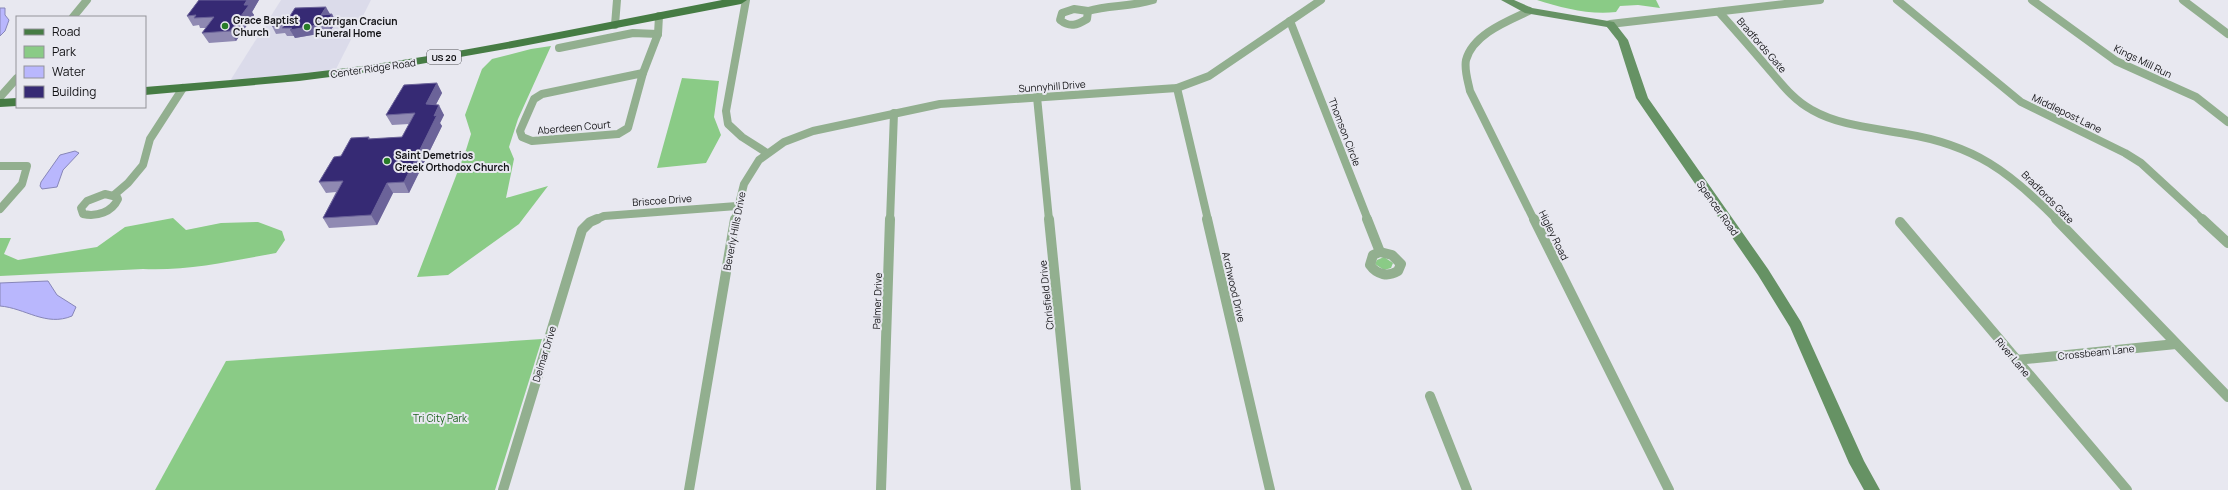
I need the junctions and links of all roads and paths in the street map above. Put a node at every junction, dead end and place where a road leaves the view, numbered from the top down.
1 (87, 0) edge
2 (617, 0) edge
3 (741, 0) edge
4 (746, 0) edge
5 (1153, 0) edge
6 (1321, 0) edge
7 (1506, 0) edge
8 (1820, 0) edge
9 (1897, 0) edge
10 (2032, 0) edge
11 (2183, 0) edge
12 (703, 3) edge
13 (1529, 11) junction
14 (1088, 12) dead end
15 (1719, 12) junction
16 (74, 16) edge
17 (659, 16) junction
18 (1290, 21) junction
19 (1610, 24) junction
20 (615, 25) junction
21 (658, 34) junction
22 (2228, 34) edge
23 (559, 48) dead end
24 (644, 73) junction
25 (16, 79) edge
26 (183, 88) junction
27 (1177, 88) junction
28 (146, 91) edge
29 (0, 97) edge
30 (1037, 97) junction
31 (16, 102) edge
32 (0, 103) edge
33 (894, 112) junction
34 (2228, 122) edge
35 (767, 153) junction
36 (0, 166) edge
37 (114, 195) dead end
38 (737, 206) junction
39 (0, 209) edge
40 (590, 222) joint
41 (1900, 222) dead end
42 (2228, 243) edge
43 (1380, 252) dead end
44 (2176, 344) junction
45 (2016, 360) junction
46 (1430, 396) dead end
47 (2228, 397) edge
48 (503, 490) edge
49 (689, 490) edge
50 (881, 490) edge
51 (1076, 490) edge
52 (1270, 490) edge
53 (1466, 490) edge
54 (1669, 490) edge
55 (1872, 490) edge
56 (2127, 490) edge

1 - 16 street
2 - 20 street
3 - 12 main road, Center Ridge Road / US 20
4 - 35 street
5 - 14 street
6 - 18 street, Sunnyhill Drive
7 - 13 street
8 - 15 street
9 - 42 street, Middlepost Lane
10 - 34 street, Kings Mill Run
11 - 22 street
12 - 17 main road, Center Ridge Road / US 20
13 - 19 street
13 - 54 street, Higley Road
15 - 19 street
15 - 44 street, Bradfords Gate
17 - 20 main road, Center Ridge Road / US 20
17 - 21 street, Aberdeen Court
18 - 27 street, Sunnyhill Drive
18 - 43 street, Thomson Circle
19 - 55 street, Spencer Road
20 - 26 main road, Center Ridge Road / US 20
21 - 23 street
21 - 24 street, Aberdeen Court
24 - 24 street, Aberdeen Court
25 - 29 street
26 - 28 main road, Center Ridge Road / US 20
26 - 37 street
27 - 30 street, Sunnyhill Drive
27 - 52 street, Archwood Drive
30 - 33 street, Sunnyhill Drive
30 - 51 street, Chrisfield Drive
31 - 32 main road
33 - 35 street, Sunnyhill Drive
33 - 50 street, Palmer Drive
35 - 38 street, Beverly Hills Drive
36 - 39 street
38 - 40 street, Briscoe Drive
38 - 49 street, Beverly Hills Drive
40 - 48 street, Delmar Drive
41 - 45 street, River Lane
44 - 45 street, Crossbeam Lane
44 - 47 street, Bradfords Gate
45 - 56 street, River Lane
46 - 53 street

